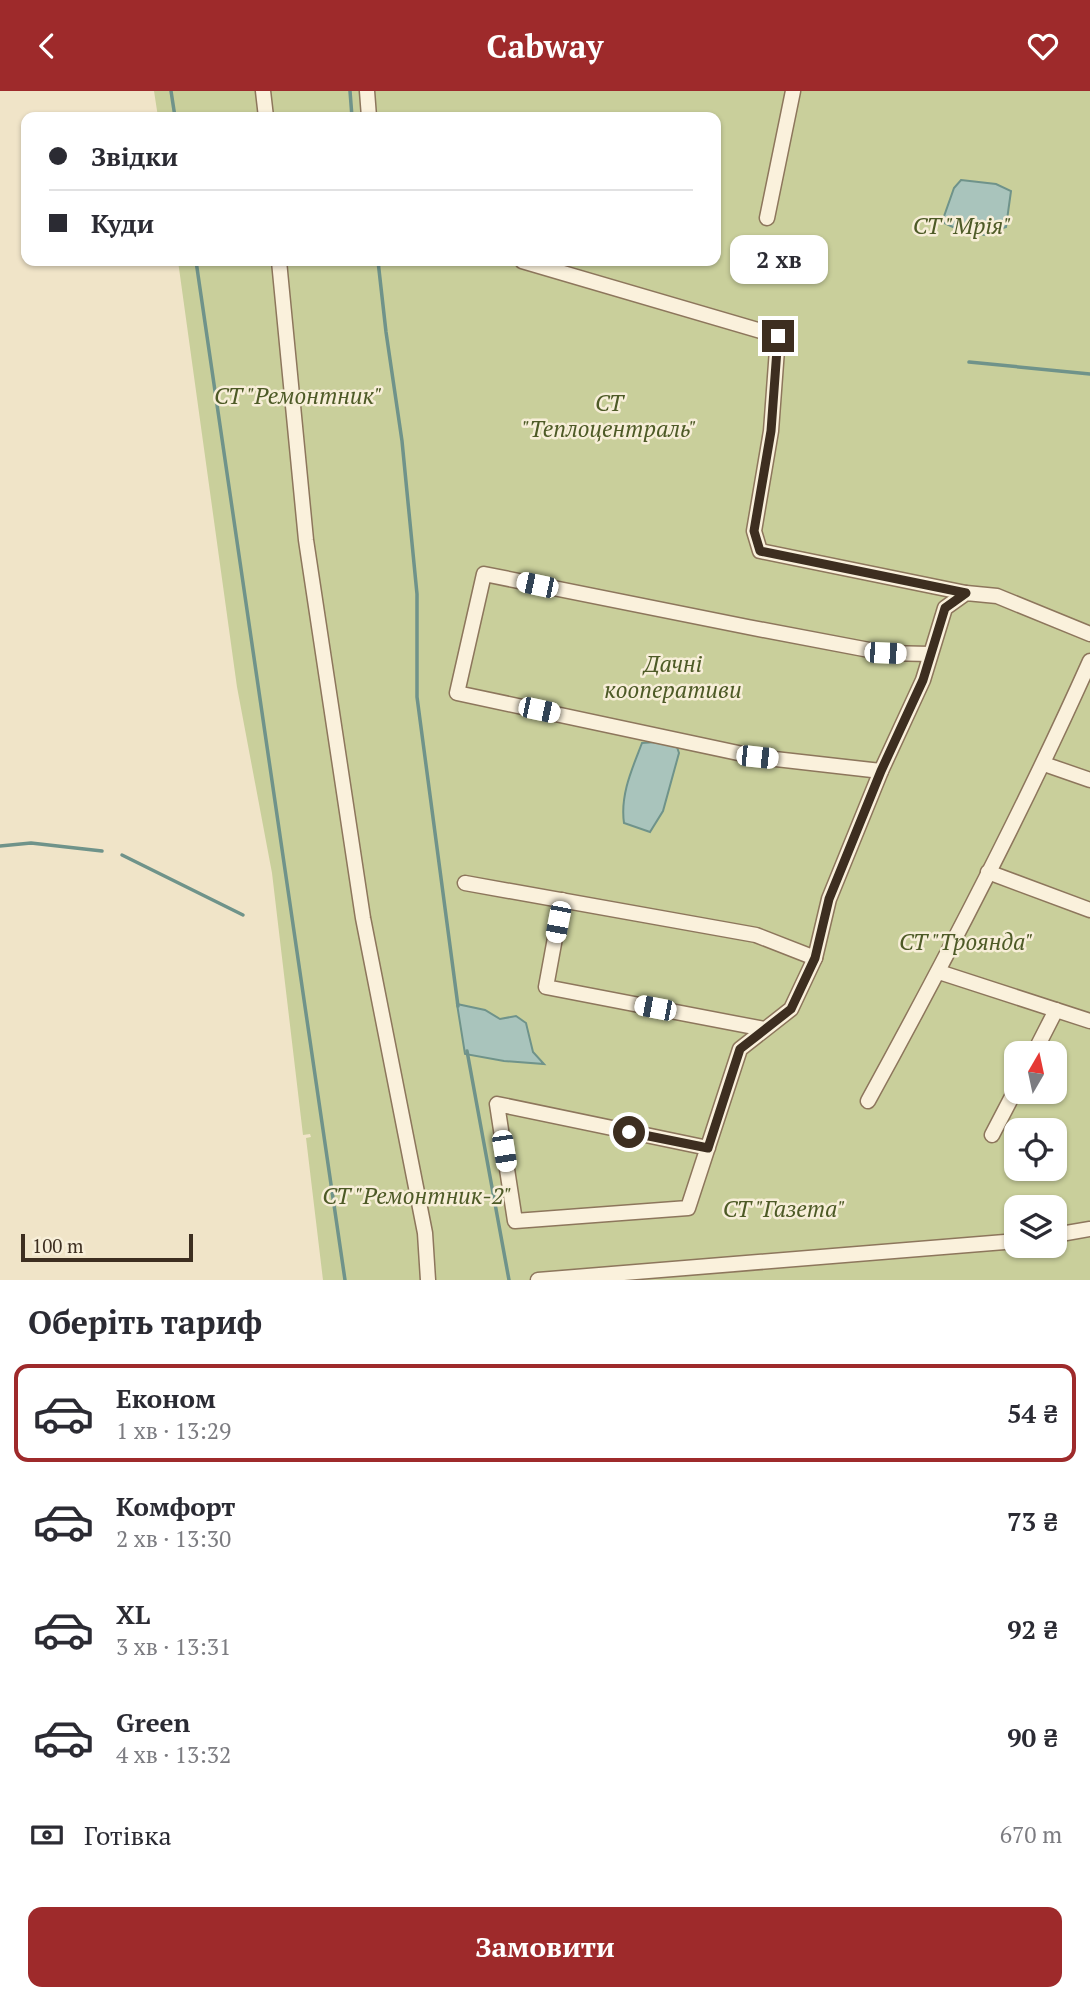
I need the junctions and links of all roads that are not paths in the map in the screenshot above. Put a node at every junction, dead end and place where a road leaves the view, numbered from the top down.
1 (263, 91) edge
2 (367, 91) edge
3 (793, 91) edge
4 (265, 112) edge
5 (369, 112) edge
6 (766, 218) dead end
7 (279, 266) edge
8 (539, 266) edge
9 (966, 593) junction
10 (1090, 633) edge
11 (930, 654) junction
12 (1090, 661) edge
13 (1044, 764) junction
14 (881, 771) junction
15 (1090, 779) edge
16 (988, 872) junction
17 (465, 883) dead end
18 (562, 900) junction
19 (1090, 911) edge
20 (815, 958) junction
21 (939, 972) junction
22 (1056, 1010) junction
23 (1090, 1021) edge
24 (764, 1029) junction
25 (1040, 1041) edge
26 (868, 1101) dead end
27 (1008, 1104) edge
28 (992, 1135) dead end
29 (708, 1148) junction
30 (1090, 1229) edge
31 (1067, 1233) edge
32 (1004, 1242) edge
33 (428, 1280) edge
34 (538, 1280) edge

1 - 4 street
2 - 5 street
3 - 6 street
7 - 33 street
8 - 9 street
9 - 10 street
9 - 11 street
11 - 14 street
11 - 14 street
12 - 13 street
13 - 15 street
13 - 16 street
14 - 20 street
16 - 19 street
16 - 21 street
17 - 18 street
18 - 20 street
18 - 24 street
20 - 24 street
21 - 22 street
21 - 26 street
22 - 23 street
22 - 25 street
24 - 29 street
27 - 28 street
29 - 29 street
30 - 31 street
32 - 34 street

